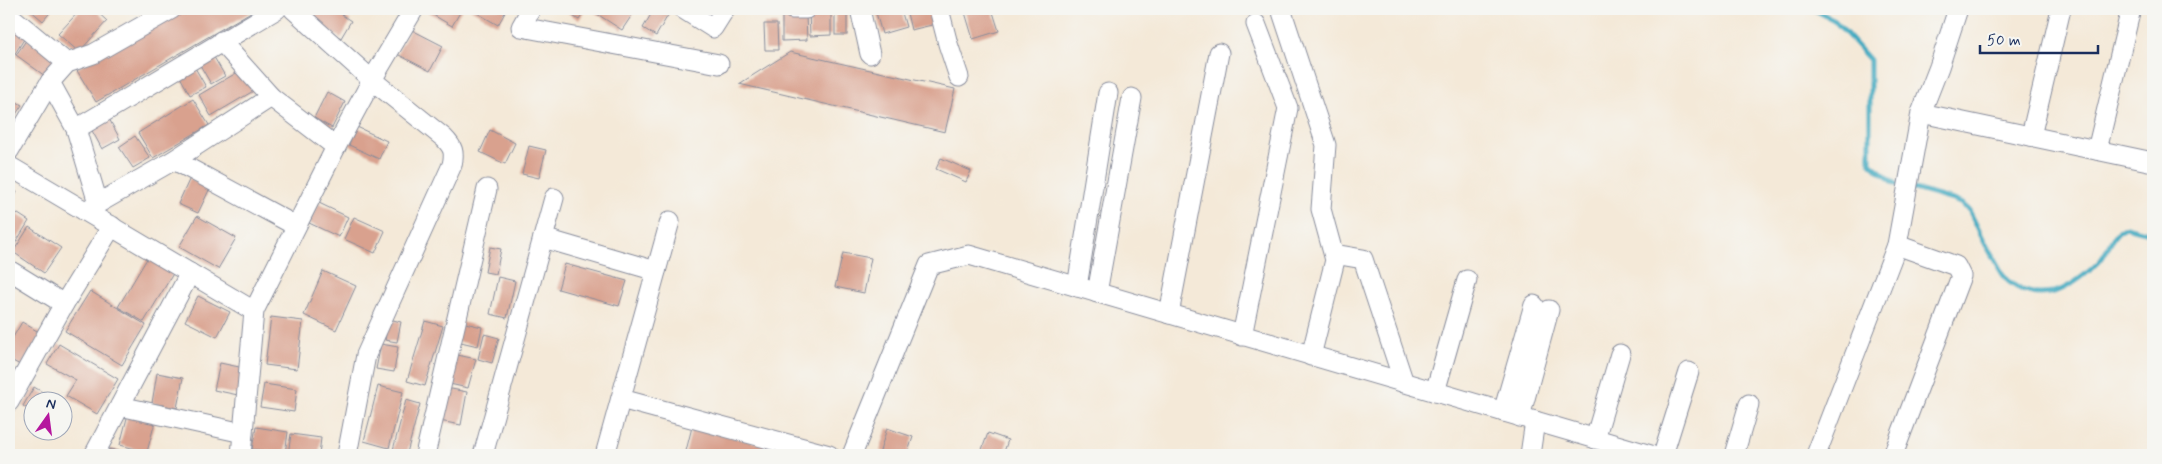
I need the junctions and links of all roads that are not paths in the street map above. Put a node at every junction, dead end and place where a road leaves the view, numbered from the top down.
1 (172, 9) edge
2 (277, 9) edge
3 (293, 9) edge
4 (414, 9) edge
5 (531, 9) edge
6 (684, 9) edge
7 (726, 9) edge
8 (792, 9) edge
9 (806, 9) edge
10 (860, 9) edge
11 (939, 9) edge
12 (1281, 9) edge
13 (1958, 9) edge
14 (2061, 9) edge
15 (2131, 9) edge
16 (9, 15) edge
17 (1256, 24) dead end
18 (221, 41) junction
19 (1219, 52) dead end
20 (870, 54) dead end
21 (67, 64) junction
22 (719, 64) dead end
23 (959, 77) dead end
24 (372, 80) junction
25 (50, 82) junction
26 (1108, 93) dead end
27 (271, 97) junction
28 (1132, 98) dead end
29 (1921, 113) junction
30 (76, 129) junction
31 (2031, 136) junction
32 (336, 147) junction
33 (2097, 150) junction
34 (9, 151) edge
35 (174, 160) junction
36 (2153, 162) edge
37 (9, 166) edge
38 (487, 190) dead end
39 (554, 198) dead end
40 (92, 207) junction
41 (670, 221) dead end
42 (112, 226) junction
43 (296, 226) junction
44 (543, 238) junction
45 (1897, 245) junction
46 (1334, 254) junction
47 (9, 270) edge
48 (656, 271) junction
49 (190, 273) junction
50 (1467, 280) dead end
51 (1077, 287) junction
52 (1097, 293) junction
53 (64, 304) junction
54 (1542, 307) dead end
55 (254, 311) junction
56 (1169, 314) junction
57 (1242, 336) junction
58 (1620, 354) dead end
59 (1310, 356) junction
60 (1689, 372) dead end
61 (15, 378) edge
62 (1404, 383) junction
63 (1435, 392) junction
64 (621, 399) junction
65 (9, 402) edge
66 (1749, 404) dead end
67 (120, 406) junction
68 (1520, 417) junction
69 (244, 434) junction
70 (1600, 445) edge
71 (94, 455) edge
72 (242, 455) edge
73 (347, 455) edge
74 (425, 455) edge
75 (483, 455) edge
76 (605, 455) edge
77 (829, 455) edge
78 (852, 455) edge
79 (1530, 455) edge
80 (1651, 455) edge
81 (1663, 455) edge
82 (1734, 455) edge
83 (1816, 455) edge
84 (1893, 455) edge

1 - 21 street
2 - 18 street
3 - 24 street
4 - 24 street
5 - 22 street
6 - 7 street
8 - 9 street
10 - 20 street
11 - 23 street
12 - 46 street
13 - 29 street
14 - 31 street
15 - 33 street
16 - 21 street
17 - 57 street
18 - 27 street
18 - 30 street
19 - 56 street
21 - 25 street
24 - 32 street
24 - 73 street
25 - 30 street
25 - 34 street
26 - 51 street
27 - 32 street
27 - 35 street
28 - 52 street
29 - 31 street
29 - 45 street
30 - 40 street
31 - 33 street
32 - 43 street
33 - 36 street
35 - 40 street
35 - 43 street
37 - 40 street
38 - 74 street
39 - 44 street
40 - 42 street
41 - 48 street
42 - 49 street
42 - 53 street
43 - 55 street
44 - 48 street
44 - 75 street
45 - 83 street
45 - 84 street
46 - 59 street
46 - 62 street
47 - 53 street
48 - 64 street
49 - 55 street
49 - 67 street
50 - 63 street
51 - 52 street
51 - 78 street
52 - 56 street
53 - 61 street
54 - 68 street
55 - 69 street
56 - 57 street
57 - 59 street
58 - 70 street
59 - 62 street
60 - 81 street
61 - 65 street
62 - 63 street
63 - 68 street
64 - 76 street
64 - 77 street
66 - 82 street
67 - 69 street
67 - 71 street
68 - 70 street
68 - 79 street
69 - 72 street
70 - 80 street

